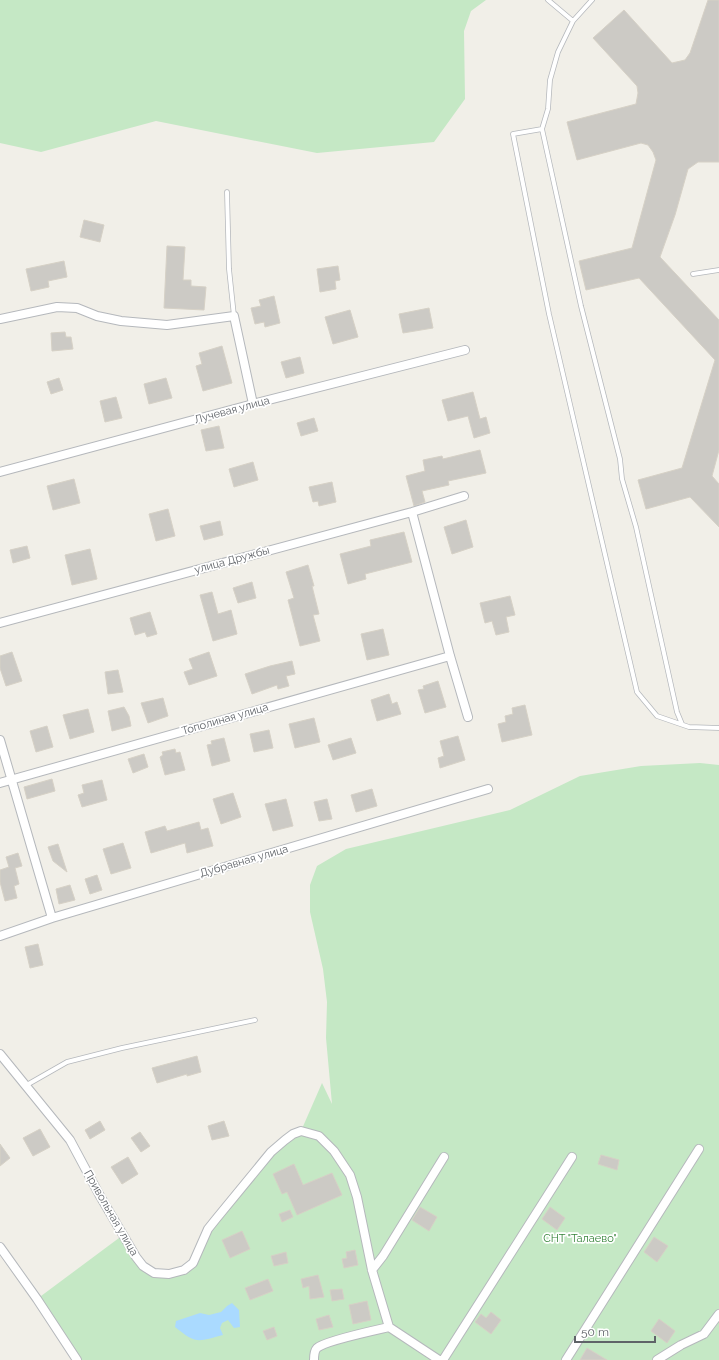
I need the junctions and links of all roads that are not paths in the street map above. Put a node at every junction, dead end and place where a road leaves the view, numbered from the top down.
1 (548, 0) edge
2 (592, 0) edge
3 (573, 21) junction
4 (542, 129) junction
5 (228, 192) dead end
6 (719, 270) edge
7 (693, 274) dead end
8 (234, 316) junction
9 (0, 319) edge
10 (465, 350) dead end
11 (253, 404) junction
12 (0, 472) edge
13 (464, 496) dead end
14 (412, 512) junction
15 (0, 623) edge
16 (450, 656) junction
17 (468, 717) dead end
18 (682, 724) junction
19 (719, 728) edge
20 (0, 740) edge
21 (12, 779) junction
22 (0, 783) edge
23 (488, 789) dead end
24 (52, 918) junction
25 (0, 936) edge
26 (255, 1020) dead end
27 (0, 1054) edge
28 (25, 1086) junction
29 (699, 1148) dead end
30 (444, 1157) dead end
31 (572, 1157) dead end
32 (0, 1247) edge
33 (372, 1270) junction
34 (719, 1314) edge
35 (388, 1327) junction
36 (77, 1360) edge
37 (314, 1360) edge
38 (439, 1360) edge
39 (443, 1360) edge
40 (566, 1360) edge
41 (657, 1360) edge

1 - 3 lane
2 - 3 lane
3 - 4 lane
4 - 18 lane
4 - 18 lane
5 - 8 lane
6 - 7 lane
8 - 9 street
8 - 11 street
10 - 11 street, Лучевая улица
11 - 12 street, Лучевая улица
13 - 14 street, улица Дружбы
14 - 15 street, улица Дружбы
14 - 16 street
16 - 17 street
16 - 21 street, Тополиная улица
18 - 19 lane
20 - 21 street
21 - 22 street, Тополиная улица
21 - 24 street
23 - 24 street, Дубравная улица
24 - 25 street, Дубравная улица
26 - 28 lane
27 - 28 street, Привольная улица
28 - 33 street, Привольная улица
29 - 40 street
30 - 33 street
31 - 39 street
32 - 36 street
33 - 35 street
34 - 41 street
35 - 37 street
35 - 38 street

